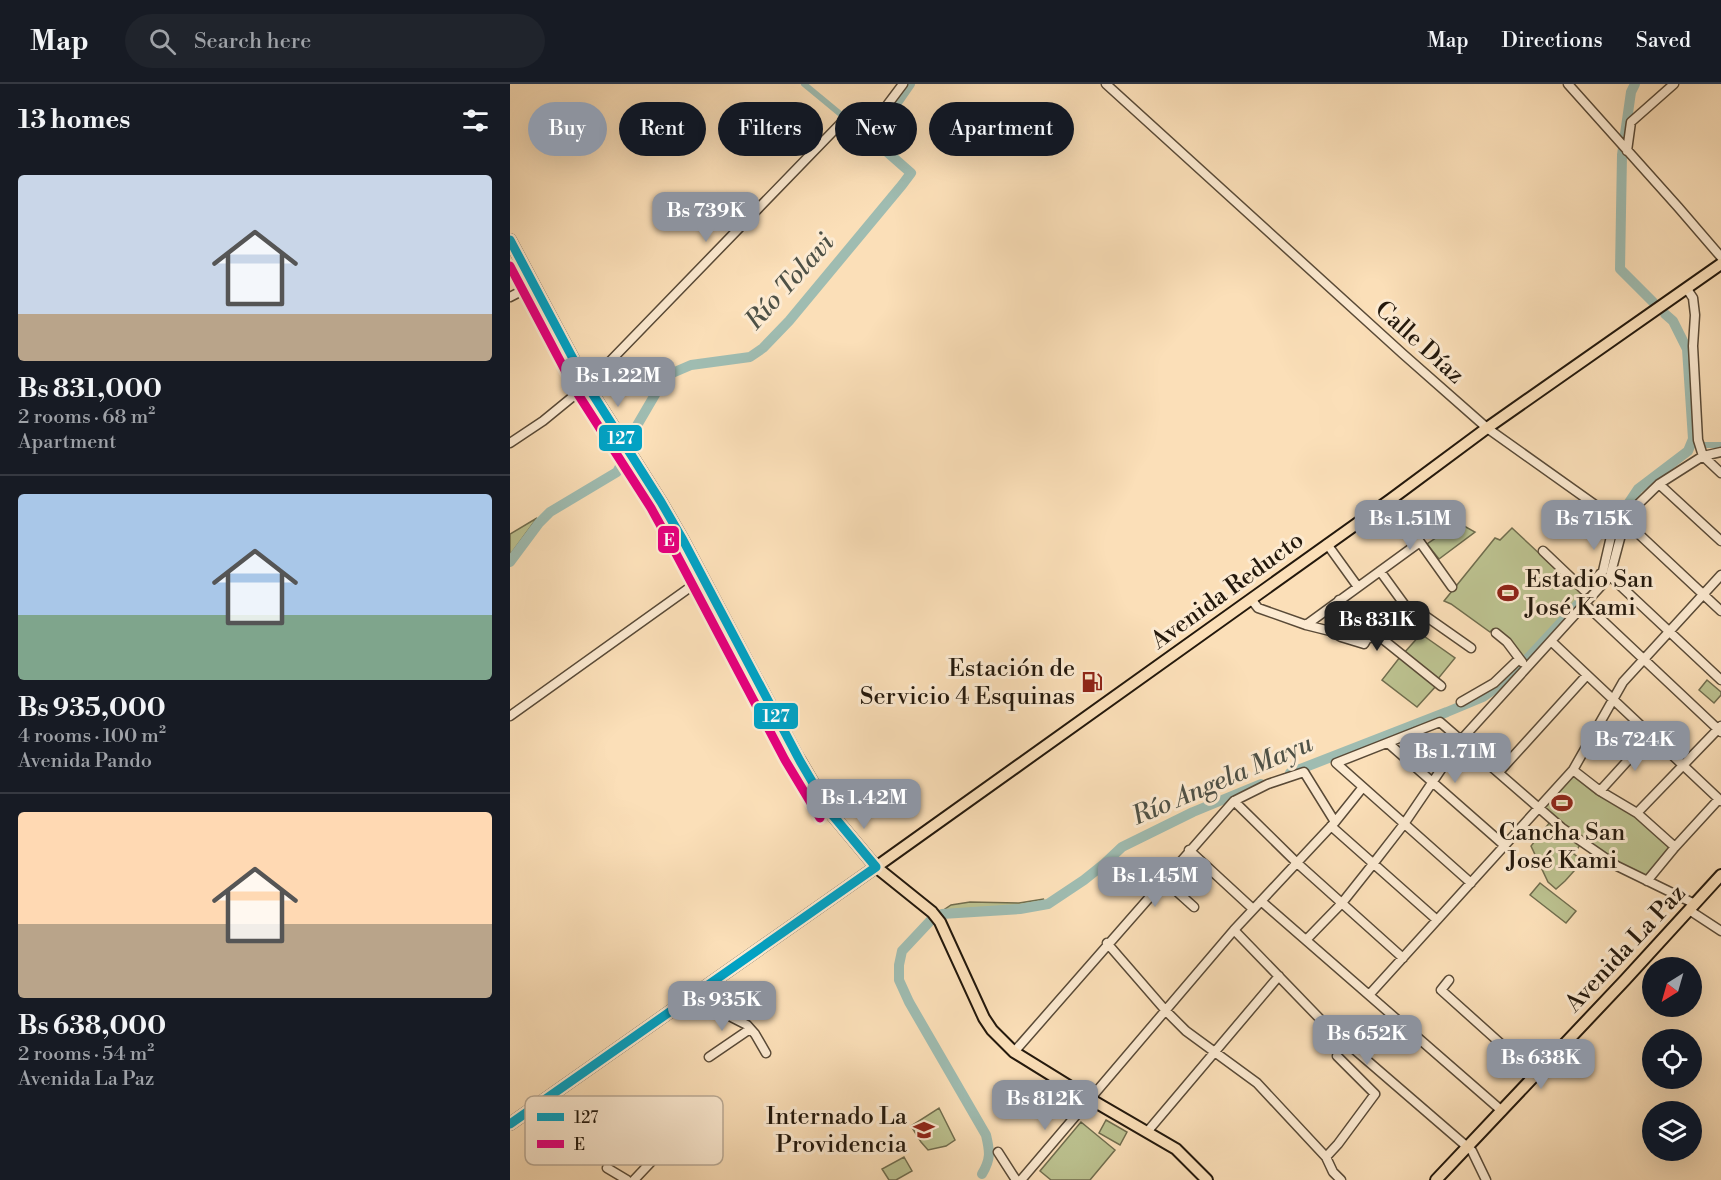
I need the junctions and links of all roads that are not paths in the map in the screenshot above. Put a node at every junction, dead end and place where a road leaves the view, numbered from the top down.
1 (903, 84) edge
2 (1106, 84) edge
3 (1568, 84) edge
4 (1674, 84) edge
5 (1627, 151) junction
6 (510, 240) edge
7 (1721, 257) edge
8 (1721, 264) edge
9 (533, 285) junction
10 (1687, 289) junction
11 (510, 297) edge
12 (587, 385) junction
13 (1486, 428) junction
14 (510, 443) edge
15 (1721, 453) edge
16 (1703, 456) junction
17 (1721, 473) edge
18 (1659, 484) junction
19 (1389, 500) junction
20 (1619, 520) junction
21 (1721, 541) edge
22 (1420, 542) junction
23 (1327, 544) junction
24 (1543, 551) dead end
25 (1380, 571) junction
26 (1721, 575) edge
27 (1610, 576) junction
28 (703, 578) junction
29 (1358, 587) junction
30 (1452, 587) dead end
31 (1703, 594) junction
32 (1251, 599) junction
33 (1339, 600) junction
34 (1585, 604) junction
35 (1721, 611) edge
36 (1306, 625) junction
37 (1669, 631) junction
38 (1496, 633) dead end
39 (1367, 639) junction
40 (1551, 641) junction
41 (1471, 648) dead end
42 (1519, 658) junction
43 (1643, 659) junction
44 (1528, 667) junction
45 (1587, 675) junction
46 (1721, 680) edge
47 (1441, 686) dead end
48 (1613, 699) junction
49 (1461, 702) dead end
50 (510, 716) edge
51 (1720, 729) edge
52 (1651, 735) junction
53 (1461, 740) junction
54 (1388, 743) junction
55 (1683, 765) junction
56 (1573, 770) junction
57 (1499, 772) junction
58 (1432, 782) junction
59 (1363, 787) junction
60 (1600, 791) junction
61 (1720, 800) edge
62 (1234, 801) junction
63 (1538, 807) junction
64 (1637, 813) junction
65 (1333, 824) junction
66 (1404, 824) junction
67 (1504, 845) junction
68 (1675, 847) junction
69 (1189, 850) junction
70 (1296, 862) junction
71 (1373, 864) junction
72 (876, 867) junction
73 (1721, 875) edge
74 (1163, 879) junction
75 (1647, 881) junction
76 (1471, 883) junction
77 (1261, 901) junction
78 (1342, 903) junction
79 (1194, 907) dead end
80 (1692, 907) junction
81 (1253, 909) junction
82 (1437, 920) junction
83 (1234, 930) junction
84 (1721, 931) edge
85 (1306, 940) junction
86 (1107, 944) junction
87 (1403, 958) junction
88 (1279, 976) junction
89 (1449, 980) dead end
90 (690, 994) junction
91 (1369, 994) junction
92 (1166, 1011) junction
93 (1322, 1021) dead end
94 (750, 1029) junction
95 (1348, 1044) dead end
96 (1014, 1052) junction
97 (1215, 1052) junction
98 (766, 1053) dead end
99 (1337, 1056) dead end
100 (709, 1057) dead end
101 (1529, 1069) dead end
102 (549, 1096) edge
103 (1090, 1099) junction
104 (1502, 1111) junction
105 (525, 1113) edge
106 (510, 1124) edge
107 (1147, 1132) junction
108 (1467, 1147) junction
109 (998, 1152) dead end
110 (1326, 1157) junction
111 (648, 1165) edge
112 (607, 1168) dead end
113 (627, 1180) edge
114 (634, 1180) edge
115 (1018, 1180) edge
116 (1207, 1180) edge
117 (1341, 1180) edge
118 (1436, 1180) edge
119 (1486, 1180) edge

1 - 12 street
2 - 13 street, Calle Díaz
3 - 5 street
4 - 5 street
5 - 7 street
6 - 9 main road
8 - 10 main road, Avenida Reducto
9 - 11 street
9 - 12 main road
10 - 13 main road, Avenida Reducto
10 - 16 street
12 - 14 street
12 - 28 main road
13 - 19 main road, Avenida Reducto
13 - 20 street, Calle Díaz
15 - 16 street
16 - 17 street
16 - 18 street
18 - 20 street
18 - 21 street
19 - 22 street
19 - 23 main road, Avenida Reducto
20 - 24 street
20 - 27 street
20 - 31 street, Calle Díaz
22 - 25 street
22 - 30 street
23 - 29 street
23 - 32 main road, Avenida Reducto
25 - 29 street
25 - 41 street
26 - 31 street
27 - 34 street
27 - 37 street
28 - 50 street
28 - 72 main road
29 - 33 street
31 - 35 street, Calle Díaz
31 - 37 street
32 - 36 street
32 - 72 main road, Avenida Reducto
33 - 36 street
33 - 39 street
34 - 40 street
34 - 43 street
36 - 39 street
37 - 43 street
37 - 46 street
38 - 42 street
39 - 47 street
40 - 44 street
40 - 45 street
42 - 44 street
42 - 49 street
43 - 48 street
43 - 51 street
44 - 53 street
45 - 48 street
45 - 57 street
48 - 52 street
48 - 56 street
51 - 55 street
52 - 55 street
52 - 60 street
53 - 54 street
53 - 57 street
53 - 58 street
54 - 58 street
54 - 59 street
55 - 61 street
55 - 64 street
56 - 60 street
56 - 63 street
57 - 63 street
58 - 66 street
58 - 67 street
59 - 65 street
59 - 66 street
60 - 64 street
61 - 68 street
62 - 65 street
62 - 69 street
62 - 70 street
63 - 67 street
63 - 75 street
64 - 68 street
65 - 70 street
65 - 71 street
66 - 71 street
66 - 76 street
67 - 76 street
68 - 75 street
69 - 74 street
69 - 81 street
70 - 77 street
70 - 78 street
71 - 78 street
71 - 82 street
72 - 90 main road, Avenida Reducto
72 - 96 main road
73 - 80 main road, Avenida La Paz
74 - 79 street
74 - 86 street
75 - 80 street
76 - 82 street
77 - 81 street
77 - 85 street
78 - 85 street
78 - 87 street
80 - 84 street
80 - 104 main road, Avenida La Paz
81 - 83 street
82 - 87 street
83 - 88 street
83 - 92 street
85 - 91 street
86 - 92 street
86 - 96 street
87 - 91 street
88 - 93 street
88 - 97 street
89 - 101 street
90 - 94 street
90 - 102 main road, Avenida Reducto
91 - 104 street
92 - 97 street
92 - 103 street
94 - 98 street
94 - 100 street
95 - 108 street
96 - 103 main road
97 - 107 street
97 - 110 street
99 - 110 street
103 - 107 main road
103 - 115 street
104 - 108 main road, Avenida La Paz
105 - 106 main road, Avenida Reducto
107 - 116 main road
108 - 118 main road, Avenida La Paz
108 - 119 street
109 - 115 street
110 - 117 street
111 - 114 street
112 - 113 street

